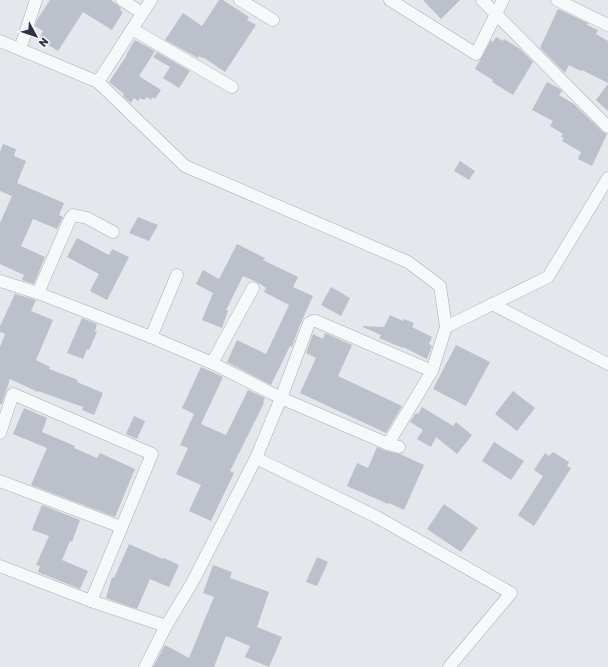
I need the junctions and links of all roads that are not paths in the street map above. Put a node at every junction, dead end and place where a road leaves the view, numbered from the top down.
1 (36, 0) edge
2 (122, 0) edge
3 (151, 0) edge
4 (240, 0) edge
5 (390, 0) edge
6 (482, 0) edge
7 (503, 0) edge
8 (557, 0) edge
9 (142, 13) junction
10 (496, 15) junction
11 (272, 20) dead end
12 (608, 25) edge
13 (132, 29) junction
14 (0, 41) edge
15 (20, 49) junction
16 (98, 82) junction
17 (232, 87) dead end
18 (608, 127) edge
19 (608, 178) edge
20 (113, 232) dead end
21 (177, 274) dead end
22 (0, 281) edge
23 (253, 288) dead end
24 (38, 293) junction
25 (492, 304) junction
26 (446, 327) junction
27 (151, 337) junction
28 (212, 363) junction
29 (608, 364) edge
30 (432, 372) junction
31 (281, 398) junction
32 (0, 433) edge
33 (256, 458) junction
34 (0, 481) edge
35 (121, 527) junction
36 (0, 566) edge
37 (91, 601) junction
38 (166, 626) junction
39 (146, 667) edge
40 (449, 667) edge

1 - 15 street
2 - 9 street
3 - 9 street
4 - 11 street
5 - 10 street
6 - 10 street
7 - 10 street
8 - 12 street
9 - 13 street
10 - 18 street
13 - 16 street
13 - 17 street
14 - 15 street
15 - 16 street
16 - 26 street
19 - 25 street
20 - 24 street
21 - 27 street
22 - 24 street
23 - 28 street
24 - 27 street
25 - 26 street
25 - 29 street
26 - 30 street
27 - 28 street
28 - 31 street
30 - 31 street
30 - 31 street
31 - 33 street
32 - 35 street
33 - 38 street
33 - 40 street
34 - 35 street
35 - 37 street
36 - 37 street
37 - 38 street
38 - 39 street

